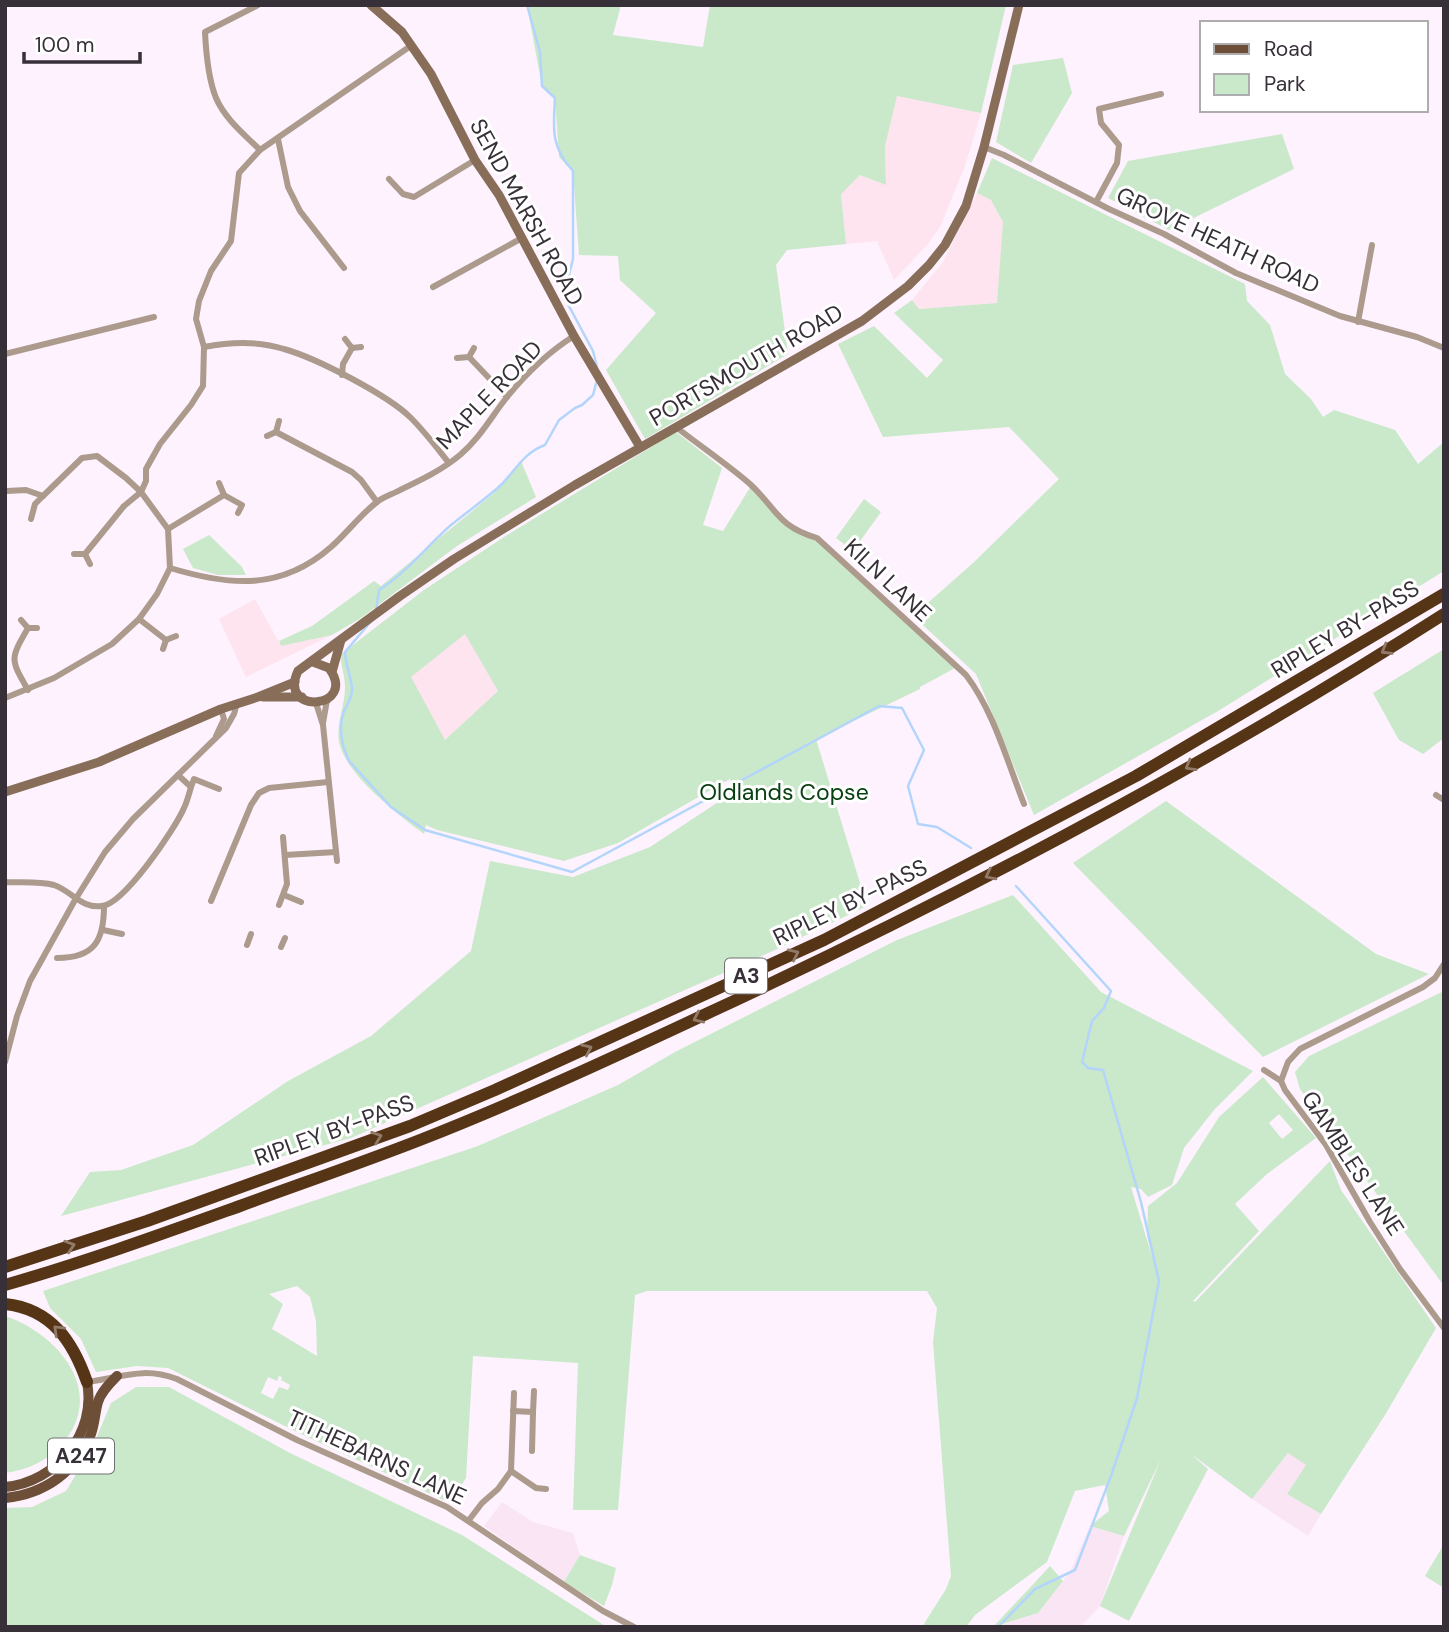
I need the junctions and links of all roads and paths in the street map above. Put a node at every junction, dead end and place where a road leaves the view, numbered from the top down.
1 (258, 5) edge
2 (370, 5) edge
3 (1018, 5) edge
4 (412, 45) junction
5 (1161, 93) dead end
6 (278, 139) junction
7 (984, 147) junction
8 (260, 150) junction
9 (475, 160) junction
10 (389, 179) dead end
11 (1096, 202) junction
12 (522, 238) junction
13 (1372, 245) dead end
14 (344, 268) dead end
15 (433, 287) dead end
16 (153, 317) dead end
17 (1358, 322) junction
18 (574, 336) junction
19 (345, 339) dead end
20 (204, 347) junction
21 (361, 347) dead end
22 (352, 348) junction
23 (474, 348) dead end
24 (1444, 348) edge
25 (5, 354) edge
26 (470, 357) junction
27 (457, 358) dead end
28 (342, 375) junction
29 (507, 397) junction
30 (279, 421) dead end
31 (676, 427) junction
32 (276, 432) junction
33 (267, 436) dead end
34 (640, 447) junction
35 (449, 463) junction
36 (219, 483) dead end
37 (7, 491) dead end
38 (141, 492) junction
39 (224, 495) junction
40 (43, 496) junction
41 (377, 502) junction
42 (237, 513) dead end
43 (31, 519) dead end
44 (168, 529) junction
45 (74, 554) dead end
46 (85, 554) junction
47 (90, 565) dead end
48 (170, 568) junction
49 (1444, 594) edge
50 (1444, 614) edge
51 (139, 619) junction
52 (21, 620) dead end
53 (28, 628) junction
54 (37, 628) dead end
55 (176, 636) dead end
56 (342, 639) junction
57 (166, 640) junction
58 (163, 649) dead end
59 (313, 662) junction
60 (332, 672) junction
61 (295, 682) junction
62 (28, 690) junction
63 (258, 697) junction
64 (5, 698) edge
65 (302, 698) junction
66 (327, 700) junction
67 (237, 702) junction
68 (316, 704) junction
69 (221, 709) junction
70 (323, 725) junction
71 (215, 738) junction
72 (178, 775) junction
73 (328, 782) junction
74 (191, 787) junction
75 (219, 789) dead end
76 (5, 792) edge
77 (1436, 795) dead end
78 (1444, 800) edge
79 (1024, 804) dead end
80 (283, 837) dead end
81 (336, 852) junction
82 (285, 855) junction
83 (337, 861) dead end
84 (5, 882) edge
85 (284, 895) junction
86 (75, 900) junction
87 (211, 901) dead end
88 (301, 902) dead end
89 (279, 905) dead end
90 (104, 906) junction
91 (103, 930) junction
92 (122, 934) dead end
93 (251, 934) dead end
94 (285, 938) dead end
95 (247, 945) dead end
96 (281, 947) dead end
97 (57, 958) dead end
98 (1444, 964) edge
99 (6, 1054) edge
100 (5, 1062) edge
101 (1264, 1070) dead end
102 (1281, 1081) junction
103 (5, 1267) edge
104 (5, 1285) edge
105 (5, 1304) edge
106 (1444, 1328) edge
107 (117, 1376) junction
108 (87, 1382) junction
109 (534, 1391) dead end
110 (513, 1393) dead end
111 (513, 1411) junction
112 (533, 1412) junction
113 (532, 1451) dead end
114 (511, 1471) junction
115 (5, 1487) edge
116 (545, 1489) dead end
117 (5, 1498) edge
118 (469, 1520) junction
119 (634, 1627) edge

1 - 8 street
2 - 4 main road, SEND MARSH ROAD
3 - 7 main road, PORTSMOUTH ROAD
4 - 6 street
4 - 9 main road, SEND MARSH ROAD
5 - 11 street
6 - 8 street
6 - 14 street
7 - 11 street, GROVE HEATH ROAD
7 - 31 main road, PORTSMOUTH ROAD
8 - 20 street
9 - 10 street
9 - 12 main road, SEND MARSH ROAD
11 - 17 street, GROVE HEATH ROAD
12 - 15 street
12 - 18 main road, SEND MARSH ROAD
13 - 17 street
16 - 25 street
17 - 24 street, GROVE HEATH ROAD
18 - 29 street, MAPLE ROAD
18 - 34 main road, SEND MARSH ROAD
19 - 22 street
20 - 28 street
20 - 38 street
21 - 22 street
22 - 28 street
23 - 26 street
26 - 27 street
26 - 29 street
28 - 35 street
29 - 35 street, MAPLE ROAD
30 - 32 street
31 - 34 main road, PORTSMOUTH ROAD
31 - 79 street, KILN LANE
32 - 33 street
32 - 41 street
34 - 56 main road, PORTSMOUTH ROAD
35 - 41 street, MAPLE ROAD
36 - 39 street
37 - 40 street
38 - 40 street
38 - 44 street
38 - 46 street
39 - 42 street
39 - 44 street
40 - 43 street
41 - 48 street, MAPLE ROAD
44 - 48 street
45 - 46 street
46 - 47 street
48 - 51 street
103 -> 49 highway, RIPLEY BY-PASS / A3
50 -> 104 highway, RIPLEY BY-PASS / A3
51 - 57 street
51 - 62 street
52 - 53 street
53 - 54 street
53 - 62 street
55 - 57 street
56 - 59 main road, PORTSMOUTH ROAD
56 - 60 main road
57 - 58 street
59 - 60 main road
59 - 61 main road, PORTSMOUTH ROAD
60 - 66 main road
61 - 63 main road, PORTSMOUTH ROAD
61 - 65 main road
62 - 64 street
63 - 65 main road, PORTSMOUTH ROAD
63 - 67 main road, PORTSMOUTH ROAD
65 - 68 main road, PORTSMOUTH ROAD
66 - 68 main road
66 - 70 street
67 - 69 main road, PORTSMOUTH ROAD
67 - 71 street
68 - 70 street
69 - 71 street
69 - 76 main road, PORTSMOUTH ROAD
70 - 73 street
71 - 72 street
72 - 74 street
72 - 86 street
73 - 81 street
73 - 87 street
74 - 75 street
74 - 90 street
77 - 78 street
80 - 82 street
81 - 82 street
81 - 83 street
82 - 85 street
84 - 86 street
85 - 88 street
85 - 89 street
86 - 90 street
86 - 99 street
90 - 91 street
91 - 92 street
91 - 97 street
93 - 95 street
94 - 96 street
98 - 102 street, GAMBLES LANE
99 - 100 street
101 - 102 street
102 - 106 street, GAMBLES LANE
108 -> 105 highway
107 - 108 street, TITHEBARNS LANE
107 - 117 main road, A247
107 - 118 street, TITHEBARNS LANE
108 - 115 main road, A247
109 - 112 street
110 - 111 street
111 - 112 street
111 - 114 street
112 - 113 street
114 - 116 street
114 - 118 street
118 - 119 street, TITHEBARNS LANE

